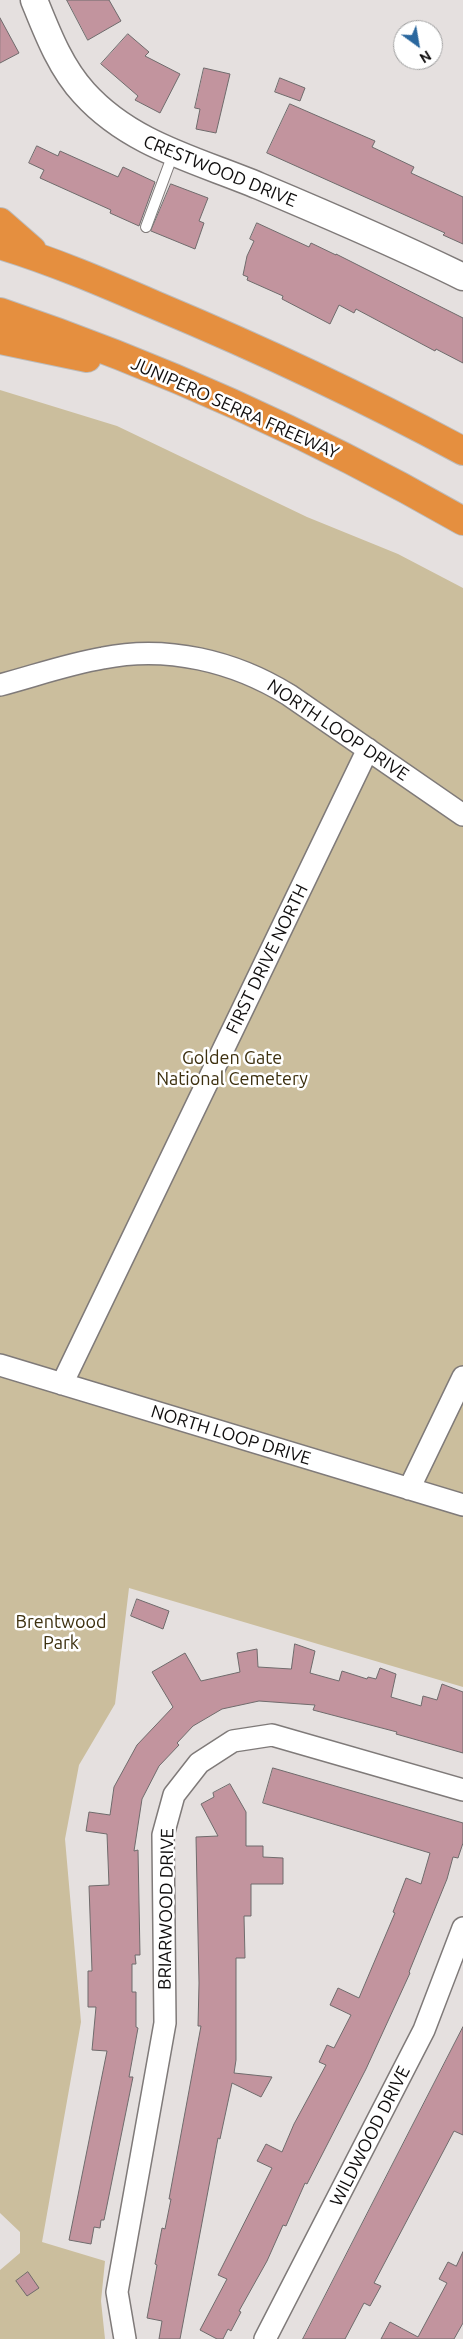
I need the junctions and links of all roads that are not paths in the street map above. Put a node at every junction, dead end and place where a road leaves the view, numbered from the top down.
1 (34, 0) edge
2 (173, 154) junction
3 (0, 222) edge
4 (146, 227) dead end
5 (0, 245) edge
6 (39, 256) junction
7 (463, 277) edge
8 (0, 312) edge
9 (0, 340) edge
10 (167, 376) junction
11 (463, 451) edge
12 (463, 521) edge
13 (0, 686) edge
14 (368, 750) junction
15 (463, 815) edge
16 (0, 1365) edge
17 (463, 1377) edge
18 (62, 1384) junction
19 (409, 1489) junction
20 (463, 1505) edge
21 (463, 1790) edge
22 (463, 1928) edge
23 (125, 2339) edge
24 (265, 2339) edge

1 - 2 street, CRESTWOOD DRIVE
2 - 4 lane
2 - 7 street, CRESTWOOD DRIVE
3 - 6 highway
5 - 6 highway
6 - 11 highway
8 - 10 highway, JUNIPERO SERRA FREEWAY
9 - 10 highway
10 - 12 highway, JUNIPERO SERRA FREEWAY
13 - 14 street, NORTH LOOP DRIVE
14 - 15 street, NORTH LOOP DRIVE
14 - 18 street, FIRST DRIVE NORTH
16 - 18 street, NORTH LOOP DRIVE
17 - 19 street
18 - 19 street, NORTH LOOP DRIVE
19 - 20 street, NORTH LOOP DRIVE
21 - 23 street, BRIARWOOD DRIVE
22 - 24 street, WILDWOOD DRIVE

